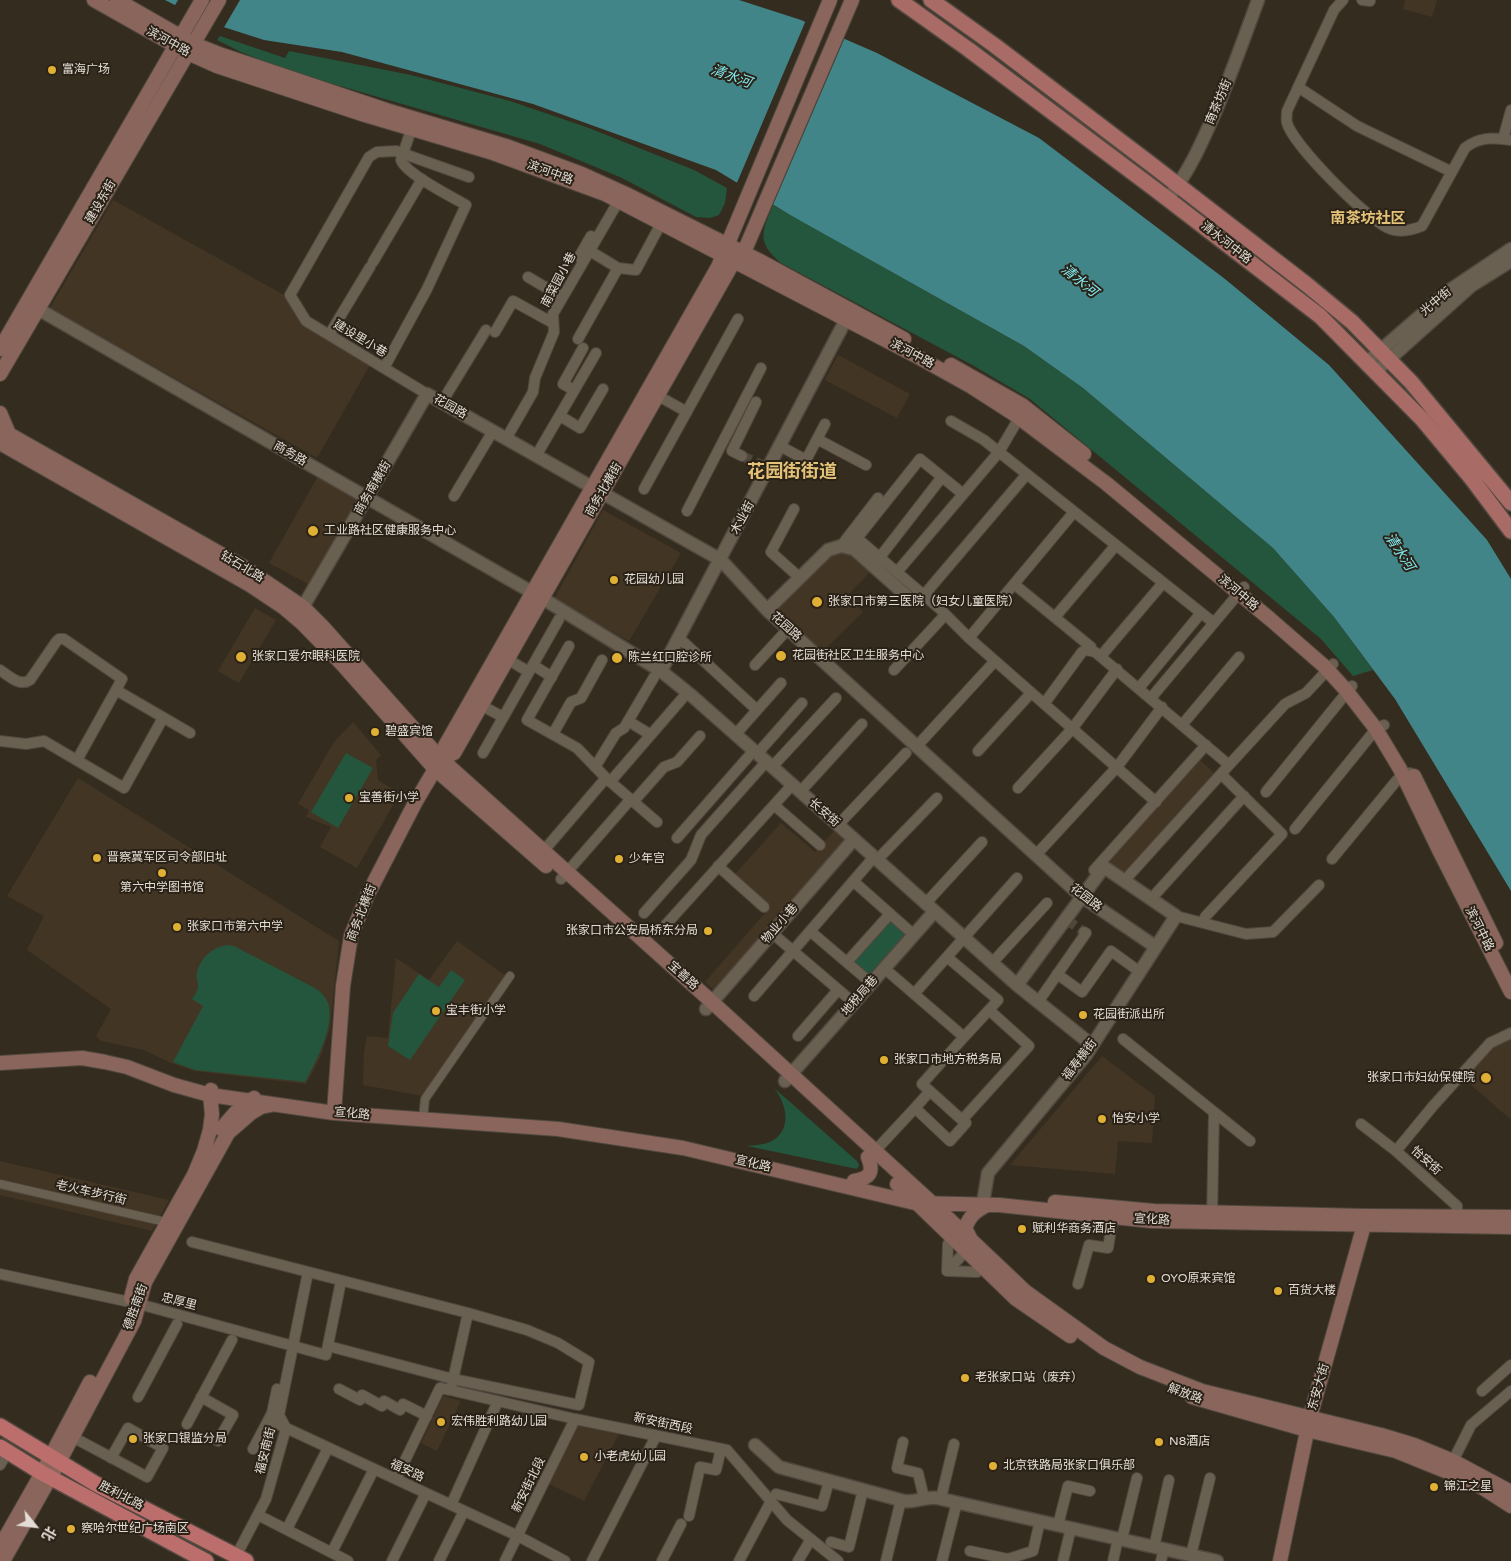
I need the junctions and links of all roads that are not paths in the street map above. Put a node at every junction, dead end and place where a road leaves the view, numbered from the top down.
1 (94, 0) edge
2 (116, 0) edge
3 (202, 0) edge
4 (219, 0) edge
5 (830, 0) edge
6 (852, 0) edge
7 (860, 0) edge
8 (899, 0) edge
9 (931, 0) edge
10 (1250, 0) edge
11 (1258, 0) edge
12 (1343, 0) edge
13 (842, 21) junction
14 (178, 41) junction
15 (191, 48) junction
16 (1298, 87) junction
17 (1511, 110) edge
18 (413, 123) junction
19 (1507, 139) edge
20 (403, 152) junction
21 (1452, 172) junction
22 (469, 176) dead end
23 (422, 179) junction
24 (1175, 182) junction
25 (1164, 196) junction
26 (621, 197) junction
27 (664, 218) junction
28 (591, 236) dead end
29 (1511, 249) edge
30 (590, 251) junction
31 (732, 254) junction
32 (1511, 261) edge
33 (618, 268) junction
34 (528, 277) dead end
35 (571, 283) junction
36 (562, 297) junction
37 (38, 309) junction
38 (848, 315) junction
39 (738, 319) dead end
40 (553, 323) junction
41 (329, 335) junction
42 (0, 349) edge
43 (596, 354) dead end
44 (1384, 355) junction
45 (1371, 366) junction
46 (384, 368) junction
47 (761, 368) dead end
48 (0, 374) edge
49 (603, 388) dead end
50 (574, 390) junction
51 (653, 393) junction
52 (421, 400) junction
53 (442, 402) junction
54 (756, 402) dead end
55 (687, 412) junction
56 (0, 413) edge
57 (1022, 413) junction
58 (560, 416) junction
59 (951, 421) dead end
60 (825, 424) dead end
61 (493, 431) junction
62 (3, 436) edge
63 (506, 439) junction
64 (817, 439) junction
65 (721, 446) junction
66 (780, 446) junction
67 (732, 451) junction
68 (998, 452) junction
69 (536, 456) junction
70 (742, 456) tunnel mouth
71 (866, 466) dead end
72 (1027, 474) junction
73 (942, 477) junction
74 (644, 489) dead end
75 (597, 491) junction
76 (963, 494) junction
77 (454, 496) dead end
78 (367, 498) junction
79 (878, 498) dead end
80 (1511, 503) edge
81 (794, 509) dead end
82 (687, 511) dead end
83 (1074, 512) junction
84 (1511, 531) edge
85 (849, 543) junction
86 (1116, 545) junction
87 (880, 557) junction
88 (721, 560) junction
89 (897, 572) junction
90 (800, 578) junction
91 (1163, 583) junction
92 (1014, 584) junction
93 (1242, 590) junction
94 (924, 595) junction
95 (537, 596) junction
96 (908, 597) dead end
97 (303, 607) junction
98 (768, 610) junction
99 (1201, 613) junction
100 (944, 615) junction
101 (1055, 617) junction
102 (559, 619) dead end
103 (1214, 623) junction
104 (788, 628) junction
105 (679, 638) junction
106 (969, 638) junction
107 (569, 646) dead end
108 (1091, 650) junction
109 (1101, 656) junction
110 (502, 657) junction
111 (1239, 657) dead end
112 (602, 660) dead end
113 (995, 661) junction
114 (755, 665) dead end
115 (1330, 667) junction
116 (531, 669) junction
117 (1117, 669) junction
118 (0, 670) edge
119 (894, 670) dead end
120 (658, 674) junction
121 (552, 677) junction
122 (781, 683) dead end
123 (1139, 688) junction
124 (1349, 689) junction
125 (116, 690) junction
126 (688, 693) junction
127 (1031, 693) junction
128 (836, 698) dead end
129 (1151, 698) junction
130 (476, 703) junction
131 (802, 703) dead end
132 (1044, 704) junction
133 (1162, 707) junction
134 (757, 710) junction
135 (503, 717) junction
136 (163, 718) junction
137 (628, 721) junction
138 (862, 724) dead end
139 (1182, 725) junction
140 (1380, 727) junction
141 (1072, 729) junction
142 (190, 733) dead end
143 (553, 734) junction
144 (735, 734) junction
145 (651, 735) junction
146 (700, 736) dead end
147 (0, 740) edge
148 (1206, 745) junction
149 (912, 749) junction
150 (978, 751) dead end
151 (483, 753) dead end
152 (77, 760) junction
153 (761, 760) junction
154 (438, 764) junction
155 (1229, 765) junction
156 (595, 767) junction
157 (1117, 767) junction
158 (1221, 774) junction
159 (1408, 774) junction
160 (608, 780) junction
161 (796, 788) junction
162 (1018, 788) dead end
163 (717, 792) junction
164 (1266, 792) dead end
165 (1244, 796) junction
166 (936, 798) dead end
167 (631, 801) junction
168 (1156, 802) junction
169 (730, 803) junction
170 (774, 805) junction
171 (657, 822) dead end
172 (838, 825) junction
173 (1295, 829) dead end
174 (677, 838) dead end
175 (854, 839) junction
176 (982, 842) dead end
177 (820, 845) dead end
178 (540, 854) junction
179 (1036, 855) junction
180 (1332, 858) dead end
181 (876, 859) junction
182 (718, 866) junction
183 (1099, 869) junction
184 (564, 876) junction
185 (1017, 878) dead end
186 (854, 880) junction
187 (1124, 881) junction
188 (1319, 885) dead end
189 (1081, 896) junction
190 (1151, 899) junction
191 (1047, 903) dead end
192 (764, 907) dead end
193 (930, 908) junction
194 (644, 914) dead end
195 (890, 914) junction
196 (1176, 916) junction
197 (1205, 917) dead end
198 (661, 930) dead end
199 (810, 931) junction
200 (1084, 932) dead end
201 (772, 934) junction
202 (914, 935) junction
203 (964, 938) junction
204 (1156, 948) junction
205 (793, 951) junction
206 (947, 957) junction
207 (847, 962) junction
208 (992, 964) junction
209 (884, 968) junction
210 (1140, 972) junction
211 (1511, 972) edge
212 (1057, 974) junction
213 (510, 976) dead end
214 (871, 984) junction
215 (1016, 985) junction
216 (838, 990) junction
217 (1511, 992) edge
218 (914, 994) junction
219 (754, 996) dead end
220 (1038, 1002) junction
221 (854, 1003) junction
222 (709, 1006) junction
223 (989, 1010) junction
224 (1511, 1033) edge
225 (798, 1036) dead end
226 (964, 1037) junction
227 (1123, 1039) dead end
228 (1092, 1045) junction
229 (0, 1056) edge
230 (0, 1063) edge
231 (788, 1078) junction
232 (930, 1091) junction
233 (210, 1093) junction
234 (256, 1098) junction
235 (278, 1104) junction
236 (334, 1108) junction
237 (915, 1108) junction
238 (1214, 1112) junction
239 (424, 1115) junction
240 (962, 1120) junction
241 (1361, 1124) dead end
242 (1250, 1141) dead end
243 (1396, 1151) junction
244 (871, 1154) junction
245 (194, 1175) junction
246 (854, 1181) junction
247 (0, 1184) edge
248 (920, 1199) junction
249 (985, 1201) junction
250 (1130, 1214) junction
251 (1113, 1217) junction
252 (1212, 1217) junction
253 (1511, 1217) edge
254 (1364, 1221) junction
255 (1457, 1222) junction
256 (172, 1224) junction
257 (1511, 1227) edge
258 (192, 1242) dead end
259 (948, 1244) dead end
260 (968, 1246) junction
261 (947, 1271) junction
262 (308, 1272) junction
263 (977, 1272) dead end
264 (0, 1274) edge
265 (341, 1280) junction
266 (1078, 1284) dead end
267 (134, 1303) junction
268 (468, 1313) junction
269 (177, 1324) dead end
270 (232, 1340) dead end
271 (328, 1346) junction
272 (288, 1350) junction
273 (1511, 1365) edge
274 (453, 1379) junction
275 (1492, 1382) junction
276 (339, 1389) dead end
277 (445, 1389) junction
278 (1482, 1391) dead end
279 (1508, 1394) edge
280 (138, 1397) dead end
281 (201, 1397) junction
282 (498, 1401) junction
283 (427, 1416) junction
284 (575, 1419) junction
285 (269, 1420) junction
286 (187, 1424) dead end
287 (1309, 1424) junction
288 (0, 1426) edge
289 (286, 1428) junction
290 (68, 1435) junction
291 (656, 1436) junction
292 (218, 1441) dead end
293 (903, 1442) dead end
294 (954, 1444) dead end
295 (755, 1445) dead end
296 (328, 1448) junction
297 (4, 1449) edge
298 (720, 1449) junction
299 (253, 1450) dead end
300 (112, 1458) junction
301 (55, 1459) junction
302 (1453, 1461) junction
303 (0, 1465) edge
304 (374, 1469) junction
305 (46, 1475) junction
306 (1137, 1478) dead end
307 (1210, 1478) dead end
308 (396, 1480) junction
309 (1169, 1480) dead end
310 (829, 1481) junction
311 (863, 1490) junction
312 (1090, 1491) dead end
313 (1511, 1492) edge
314 (426, 1493) junction
315 (773, 1497) junction
316 (924, 1498) junction
317 (941, 1498) junction
318 (901, 1500) junction
319 (957, 1502) junction
320 (451, 1505) junction
321 (1511, 1506) edge
322 (464, 1510) junction
323 (258, 1515) junction
324 (689, 1516) dead end
325 (1040, 1521) junction
326 (681, 1524) dead end
327 (1058, 1525) junction
328 (1071, 1528) junction
329 (288, 1529) junction
330 (518, 1536) junction
331 (811, 1539) junction
332 (1120, 1539) junction
333 (831, 1542) dead end
334 (0, 1547) edge
335 (970, 1551) dead end
336 (332, 1552) junction
337 (1160, 1552) edge
338 (1191, 1555) junction
339 (241, 1558) edge
340 (3, 1561) edge
341 (206, 1561) edge
342 (348, 1561) edge
343 (392, 1561) edge
344 (439, 1561) edge
345 (505, 1561) edge
346 (564, 1561) edge
347 (592, 1561) edge
348 (662, 1561) edge
349 (740, 1561) edge
350 (798, 1561) edge
351 (838, 1561) edge
352 (886, 1561) edge
353 (942, 1561) edge
354 (1063, 1561) edge
355 (1112, 1561) edge
356 (1217, 1561) edge
357 (1280, 1561) edge

1 - 14 main road, 滨河中路
2 - 14 main road, 滨河中路
3 - 14 main road, 建设东街
4 - 15 main road, 建设东街
5 - 31 main road, 商务北横街
6 - 13 main road
7 - 13 main road
8 - 25 main road, 清水河中路
9 - 24 main road, 清水河中路
10 - 24 street, 南茶坊街
11 - 24 street, 南茶坊街
12 - 16 street
13 - 31 main road, 商务北横街
14 - 15 main road, 滨河中路
14 - 42 main road, 建设东街
15 - 18 main road, 滨河中路
15 - 37 main road, 建设东街
16 - 21 street
16 - 21 street
17 - 19 street
18 - 20 street
18 - 26 main road, 滨河中路
19 - 21 street
20 - 22 street
20 - 23 street
20 - 41 street, 建设里小巷
23 - 41 street
23 - 46 street
24 - 25 street, 南茶坊街
24 - 44 main road, 清水河中路
25 - 45 main road, 清水河中路
26 - 27 main road, 滨河中路
26 - 30 street, 南菜园小巷
27 - 31 main road, 滨河中路
27 - 33 street
28 - 35 street
29 - 44 street, 光中街
30 - 33 street
30 - 35 street, 南菜园小巷
31 - 38 main road, 滨河中路
31 - 51 main road, 商务北横街
32 - 44 street, 光中街
33 - 50 street
34 - 36 street
35 - 36 street, 南菜园小巷
36 - 40 street, 南菜园小巷
37 - 48 main road, 建设东街
37 - 78 street, 商务路
38 - 57 main road, 滨河中路
38 - 66 street, 木业街
39 - 55 street
40 - 53 street
40 - 63 street, 南菜园小巷
41 - 46 street, 建设里小巷
43 - 50 street
44 - 45 street, 光中街
44 - 80 main road, 清水河中路
45 - 84 main road, 清水河中路
46 - 52 street, 建设里小巷
47 - 65 street
49 - 58 street
50 - 58 street
51 - 55 street
51 - 75 main road, 商务北横街
52 - 53 street, 花园路
52 - 78 street, 商务南横街
53 - 61 street, 花园路
54 - 67 street
55 - 74 street
56 - 62 main road
57 - 68 street
57 - 93 main road, 滨河中路
58 - 69 street
59 - 68 street
60 - 64 street
61 - 63 street, 花园路
61 - 77 street
62 - 97 main road, 钻石北路
62 - 154 main road, 钻石北路
63 - 69 street, 花园路
64 - 66 street
64 - 71 street
65 - 67 street
65 - 82 street
66 - 88 street, 木业街
67 - 70 street
68 - 72 street
68 - 76 street
69 - 75 street, 花园路
72 - 83 street
72 - 94 street
73 - 76 street
73 - 85 street
73 - 87 street
75 - 88 street, 花园路
75 - 95 main road, 商务北横街
76 - 89 street
78 - 95 street, 商务路
78 - 97 street, 商务南横街
79 - 85 street
81 - 90 street
83 - 86 street
83 - 92 street
85 - 87 street
85 - 90 street
85 - 96 street
86 - 91 street
86 - 101 street
87 - 89 street
88 - 98 street, 花园路
88 - 105 street, 木业街
89 - 94 street
90 - 98 street
91 - 99 street
91 - 109 street
92 - 101 street
92 - 106 street
93 - 103 street
93 - 115 main road, 滨河中路
94 - 100 street
95 - 110 main road, 商务北横街
95 - 120 street, 长安街
97 - 154 main road, 钻石北路
98 - 104 street, 花园路
99 - 103 street
99 - 123 street
100 - 106 street
100 - 119 street
101 - 108 street
102 - 116 street
103 - 129 street
104 - 114 street
104 - 149 street, 花园路
105 - 120 street, 木业街
105 - 134 street
106 - 113 street
107 - 121 street
108 - 109 street
108 - 132 street
109 - 117 street
110 - 116 street
110 - 130 main road, 商务北横街
111 - 139 street
112 - 143 street
113 - 127 street
113 - 149 street
115 - 124 main road, 滨河中路
115 - 155 street
116 - 121 street
116 - 135 street
117 - 123 street
117 - 141 street
118 - 125 street
120 - 126 street, 长安街
120 - 137 street
121 - 143 street
122 - 134 street
123 - 129 street
124 - 140 main road, 滨河中路
124 - 164 street
125 - 136 street
125 - 152 street
126 - 144 street, 长安街
126 - 145 street
127 - 132 street
127 - 150 street
128 - 153 street
129 - 133 street
130 - 135 street
130 - 154 main road, 商务北横街
131 - 153 street
132 - 141 street
133 - 139 street
133 - 157 street
134 - 144 street
135 - 151 street
136 - 142 street
136 - 152 street
137 - 145 street
137 - 156 street
138 - 161 street
139 - 148 street
140 - 159 main road, 滨河中路
140 - 173 street
141 - 157 street
141 - 162 street
143 - 156 street
144 - 153 street, 长安街
145 - 160 street
146 - 167 street
147 - 152 street
148 - 155 street
148 - 168 street
149 - 172 street
149 - 179 street, 花园路
153 - 161 street, 长安街
153 - 163 street
153 - 169 street
154 - 178 main road, 宝善路
154 - 236 main road, 商务北横街
155 - 158 street
156 - 160 street
157 - 168 street
157 - 179 street
158 - 165 street
158 - 187 street
159 - 180 street
159 - 211 main road, 滨河中路
159 - 217 main road, 滨河中路
160 - 167 street
160 - 178 street
161 - 170 street
161 - 172 street, 长安街
163 - 169 street
163 - 174 street
165 - 190 street
165 - 197 street
166 - 181 street
167 - 171 street
167 - 184 street
168 - 183 street
169 - 194 street
170 - 177 street
170 - 182 street
172 - 175 street, 长安街
175 - 181 street, 长安街
175 - 201 street, 物业小巷
176 - 193 street
178 - 184 main road, 宝善路
179 - 189 street, 花园路
181 - 186 street
181 - 193 street, 长安街
182 - 192 street
182 - 198 street
183 - 187 street
183 - 189 street
184 - 222 main road, 宝善路
185 - 203 street
186 - 195 street
186 - 199 street
187 - 190 street
188 - 196 street
189 - 204 street, 花园路
189 - 215 street
190 - 196 street
191 - 208 street
193 - 202 street, 地税局巷
193 - 203 street, 长安街
195 - 202 street
195 - 207 street
196 - 204 street, 福寿横街
199 - 205 street
199 - 207 street
200 - 212 street
201 - 205 street
201 - 222 street, 物业小巷
202 - 209 street, 地税局巷
203 - 206 street
203 - 208 street, 长安街
204 - 210 street, 福寿横街
205 - 216 street
205 - 219 street
206 - 218 street
206 - 223 street
207 - 214 street
208 - 215 street, 长安街
209 - 214 street, 地税局巷
209 - 218 street
210 - 212 street
210 - 228 street, 福寿横街
212 - 220 street
213 - 239 street
214 - 221 street, 地税局巷
215 - 220 street, 长安街
216 - 221 street
216 - 225 street
218 - 226 street
220 - 228 street, 长安街
221 - 231 street, 地税局巷
222 - 231 main road, 宝善路
223 - 226 street
223 - 240 street
224 - 243 street
226 - 232 street
227 - 238 street
228 - 249 street, 福寿横街
229 - 233 main road, 宣化路
230 - 233 main road, 宣化路
231 - 244 main road, 宝善路
232 - 237 street
232 - 240 street
233 - 234 main road, 宣化路
233 - 245 main road, 德胜南街
234 - 235 main road, 宣化路
234 - 236 main road, 宣化路
234 - 245 main road, 德胜南街
235 - 236 main road, 宣化路
235 - 256 main road, 德胜南街
236 - 239 main road, 宣化路
237 - 240 street
237 - 244 street
238 - 242 street
238 - 252 street
239 - 246 main road, 宣化路
239 - 248 main road, 宣化路
241 - 243 street, 怡安街
243 - 255 street, 怡安街
244 - 246 main road
244 - 248 main road, 宝善路
245 - 256 main road, 德胜南街
246 - 248 main road, 宣化路
247 - 256 street, 老火车步行街
248 - 249 main road, 宣化路
248 - 260 main road, 解放路
249 - 250 main road, 宣化路
249 - 251 main road, 宣化路
249 - 260 main road
250 - 251 main road, 宣化路
250 - 252 main road, 宣化路
251 - 266 street
252 - 254 main road, 宣化路
253 - 255 main road, 宣化路
254 - 255 main road, 宣化路
254 - 287 main road, 东安大街
255 - 257 main road, 宣化路
256 - 267 main road, 德胜南街
258 - 262 street
259 - 261 street
260 - 261 street
260 - 287 main road, 解放路
261 - 263 street
262 - 265 street
262 - 272 street
264 - 267 street, 忠厚里
265 - 268 street
265 - 271 street
267 - 272 street, 忠厚里
267 - 290 main road, 德胜南街
268 - 274 street
268 - 274 street
269 - 280 street
270 - 281 street
271 - 272 street, 忠厚里
271 - 274 street
272 - 285 street
272 - 289 street, 福安南街
273 - 275 street
274 - 277 street
275 - 278 street
275 - 279 street
276 - 283 street
277 - 282 street, 新安街西段
277 - 283 street
279 - 302 street
281 - 286 street
281 - 292 street
282 - 284 street, 新安街西段
282 - 320 street
283 - 308 street
284 - 291 street, 新安街西段
284 - 330 street, 新安街北段
285 - 289 street, 福安路
285 - 299 street
287 - 302 main road, 解放路
287 - 321 main road, 解放路
287 - 357 main road, 东安大街
288 - 301 highway, 胜利北路
289 - 296 street, 福安路
289 - 323 street, 福安南街
290 - 300 street
290 - 301 main road, 德胜南街
291 - 298 street, 新安街西段
291 - 347 street
293 - 316 street
294 - 317 street
295 - 310 street
296 - 304 street, 福安路
296 - 329 street
297 - 303 street
297 - 305 highway, 胜利北路
298 - 315 street, 新安街西段
298 - 324 street
300 - 300 street
301 - 305 main road, 德胜南街
301 - 339 highway, 胜利北路
302 - 313 main road, 解放路
304 - 308 street, 福安路
304 - 336 street
305 - 334 main road, 德胜南街
305 - 340 main road, 德胜南街
305 - 341 highway, 胜利北路
306 - 332 street
307 - 338 street
308 - 314 street, 福安路
309 - 337 street
310 - 311 street
310 - 315 street
311 - 318 street
311 - 333 street
312 - 327 street
314 - 320 street, 福安路
314 - 343 street
315 - 331 street, 新安街西段
315 - 349 street
316 - 317 street
316 - 318 street
317 - 319 street
318 - 352 street
319 - 325 street
319 - 353 street
320 - 322 street, 福安路
322 - 330 street, 福安路
322 - 344 street
323 - 329 street
323 - 339 street, 福安南街
325 - 327 street
325 - 335 street
326 - 348 street
327 - 328 street
328 - 332 street
328 - 354 street
329 - 336 street
330 - 345 street, 新安街北段
330 - 346 street, 福安路
331 - 350 street
331 - 351 street, 新安街西段
332 - 337 street
332 - 355 street
336 - 342 street
337 - 338 street
338 - 356 street

